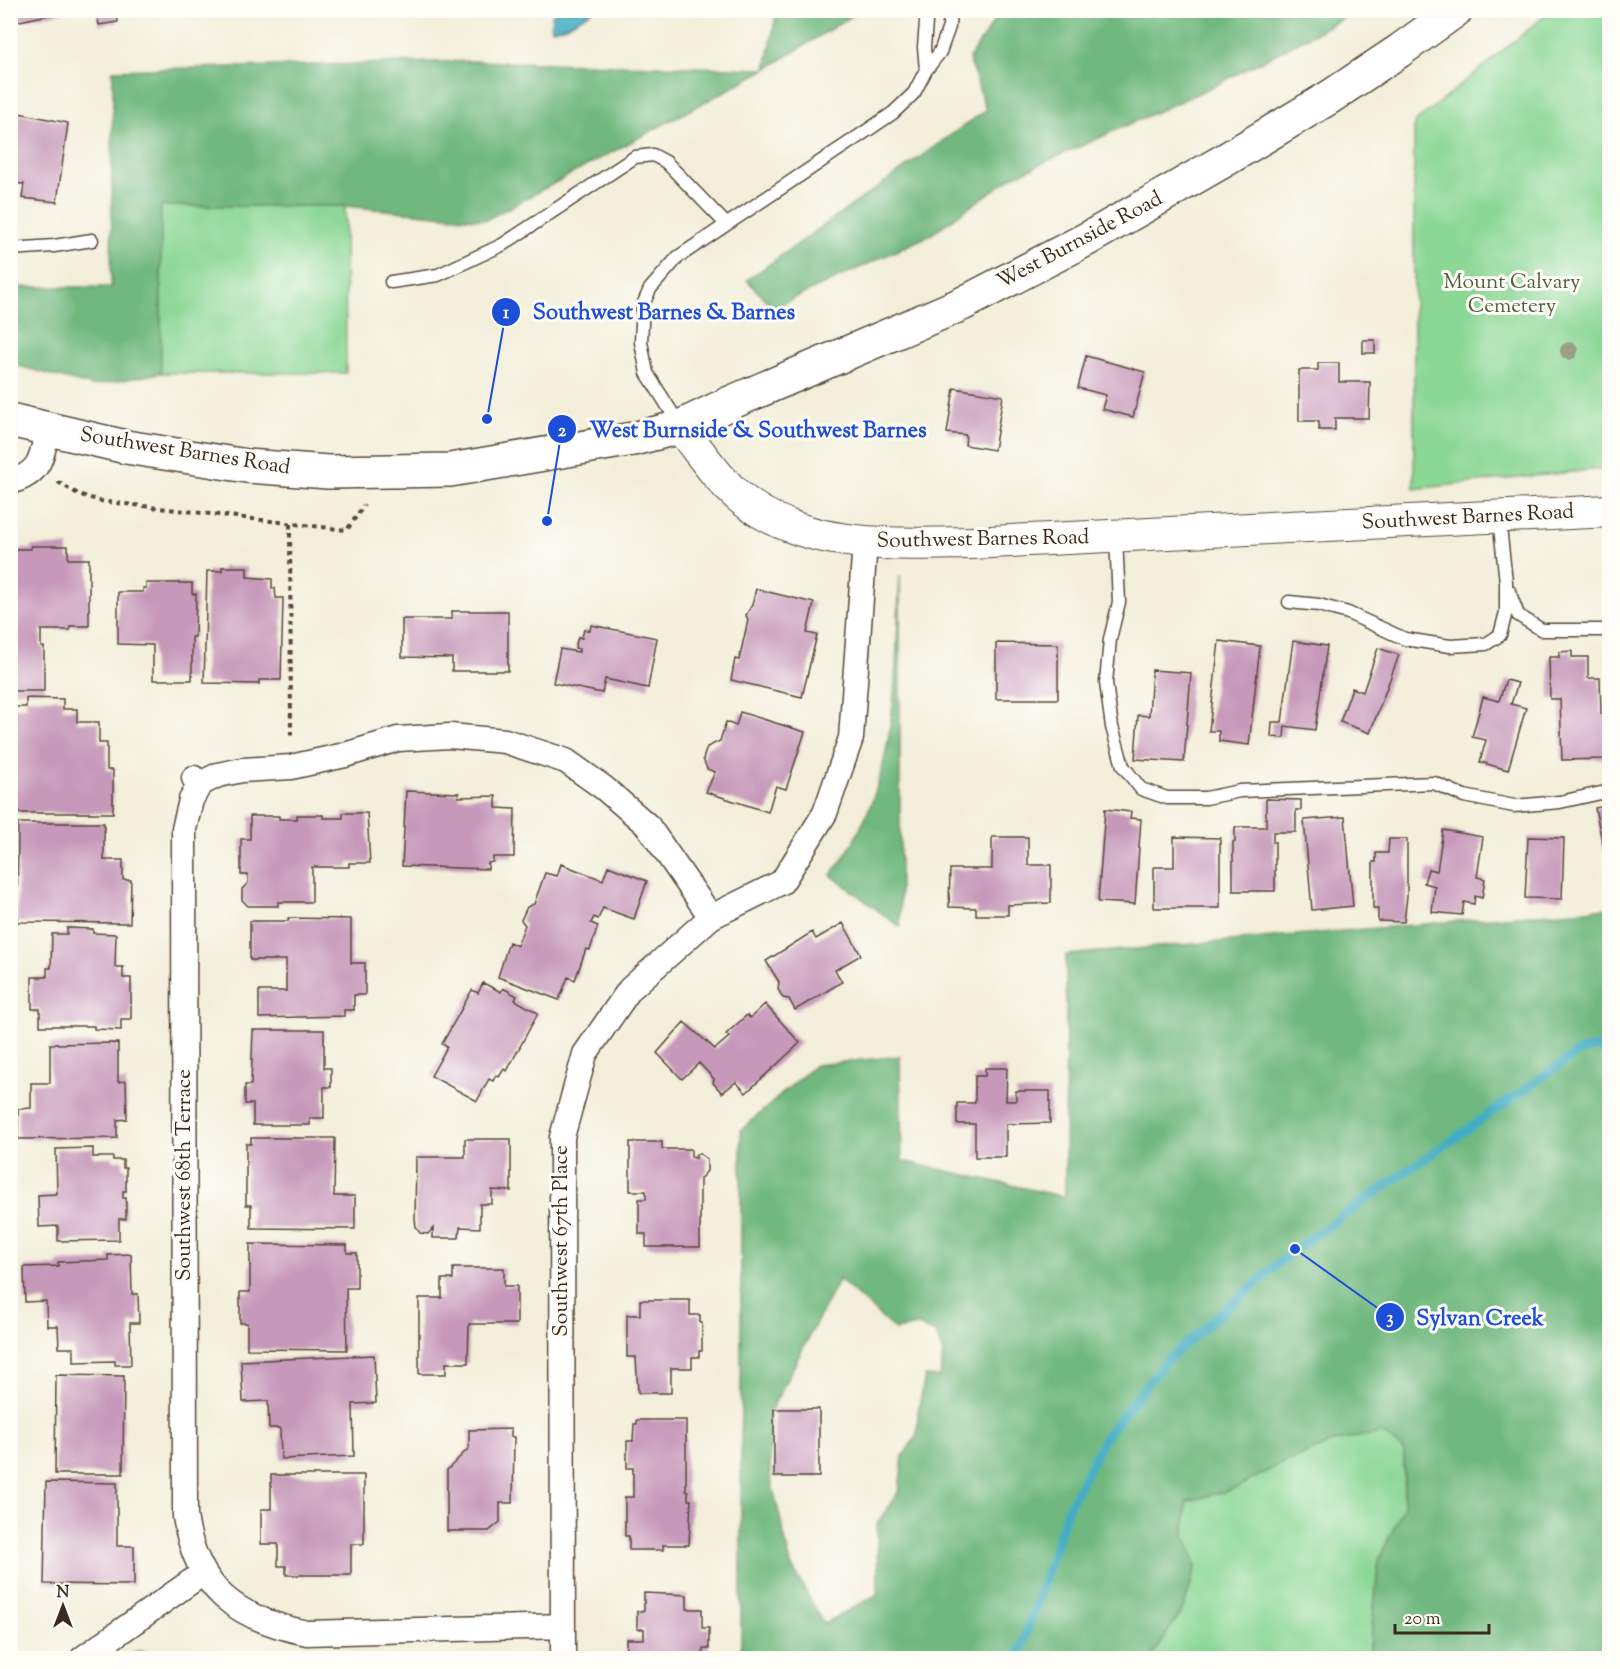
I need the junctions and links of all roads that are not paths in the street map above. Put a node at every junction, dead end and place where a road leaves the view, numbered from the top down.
1 (927, 10) edge
2 (950, 10) edge
3 (1456, 10) edge
4 (926, 70) junction
5 (726, 224) junction
6 (92, 240) dead end
7 (10, 249) edge
8 (391, 282) dead end
9 (10, 420) edge
10 (680, 427) junction
11 (48, 429) junction
12 (10, 482) edge
13 (1610, 511) edge
14 (1499, 517) junction
15 (1115, 536) junction
16 (866, 542) junction
17 (1506, 582) junction
18 (1289, 602) dead end
19 (1610, 630) edge
20 (1610, 791) edge
21 (711, 916) junction
22 (203, 1573) junction
23 (563, 1626) junction
24 (83, 1659) edge
25 (563, 1659) edge

1 - 4 lane
2 - 4 lane
3 - 10 main road, West Burnside Road
4 - 5 lane
5 - 8 lane
5 - 10 lane
6 - 7 lane
9 - 11 main road, Southwest Barnes Road
10 - 11 main road, Southwest Barnes Road
10 - 16 street, Southwest Barnes Road
11 - 12 street
13 - 14 street, Southwest Barnes Road
14 - 15 street, Southwest Barnes Road
14 - 17 lane
15 - 16 street, Southwest Barnes Road
15 - 20 lane
16 - 21 street, Southwest 67th Place
17 - 18 lane
17 - 19 lane
21 - 22 street, Southwest 68th Terrace
21 - 23 street, Southwest 67th Place
22 - 23 street, Southwest 68th Terrace
22 - 24 street
23 - 25 street, Southwest 67th Place

